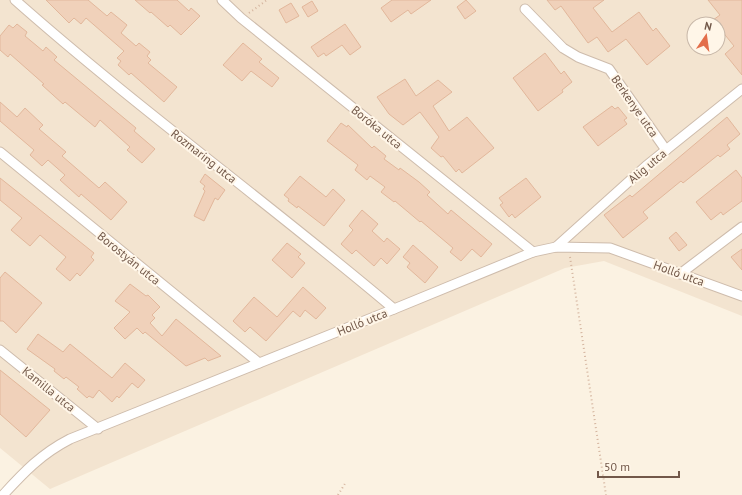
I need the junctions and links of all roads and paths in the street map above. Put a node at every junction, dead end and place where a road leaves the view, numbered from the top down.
1 (15, 0) edge
2 (222, 0) edge
3 (268, 0) edge
4 (525, 9) dead end
5 (241, 18) junction
6 (742, 89) edge
7 (666, 150) junction
8 (0, 152) edge
9 (742, 227) edge
10 (556, 247) junction
11 (568, 247) junction
12 (533, 252) junction
13 (680, 274) junction
14 (742, 296) edge
15 (394, 309) junction
16 (0, 350) edge
17 (259, 363) junction
18 (98, 429) junction
19 (346, 482) dead end
20 (3, 495) edge
21 (338, 495) edge
22 (606, 495) edge

1 - 15 street, Rozmaring utca
2 - 5 street, Boróka utca
3 - 5 path
4 - 7 street, Berkenye utca
5 - 12 street, Boróka utca
6 - 7 street, Alig utca
7 - 10 street, Alig utca
8 - 17 street, Borostyán utca
9 - 13 street
10 - 11 street, Holló utca
10 - 12 street, Holló utca
11 - 13 street, Holló utca
11 - 22 path
12 - 15 street, Holló utca
13 - 14 street, Holló utca
15 - 17 street, Holló utca
16 - 18 street, Kamilla utca
17 - 18 street, Holló utca
18 - 20 street, Holló utca
19 - 21 path

